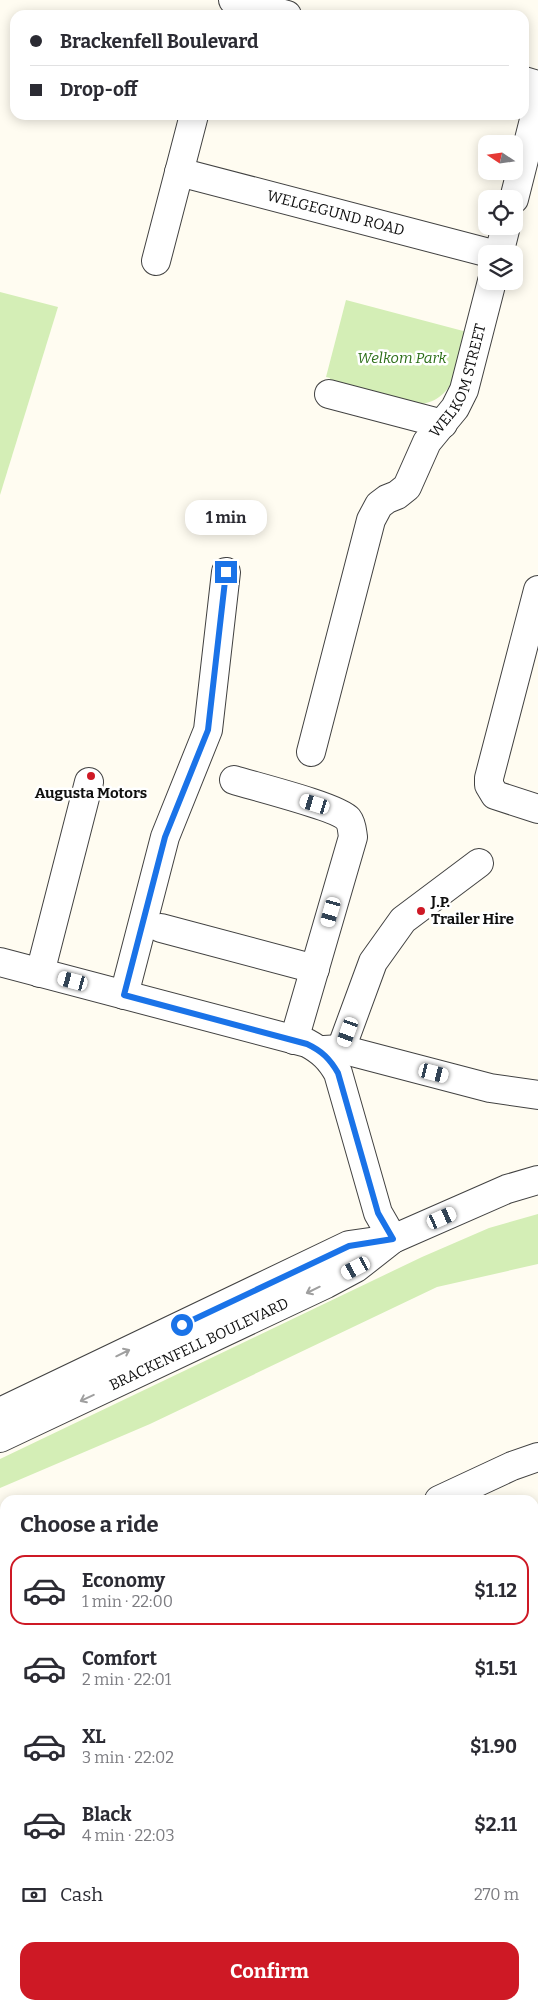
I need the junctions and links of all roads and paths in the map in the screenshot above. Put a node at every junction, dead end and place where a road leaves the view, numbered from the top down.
1 (238, 1) edge
2 (226, 10) edge
3 (270, 10) edge
4 (538, 104) edge
5 (193, 120) edge
6 (179, 172) junction
7 (516, 190) edge
8 (478, 250) edge
9 (156, 261) dead end
10 (490, 290) edge
11 (329, 394) dead end
12 (443, 424) junction
13 (226, 572) dead end
14 (538, 590) edge
15 (311, 752) dead end
16 (234, 780) dead end
17 (89, 782) dead end
18 (538, 809) edge
19 (479, 863) dead end
20 (161, 928) dead end
21 (0, 962) edge
22 (315, 969) junction
23 (40, 972) junction
24 (124, 995) junction
25 (294, 1040) junction
26 (331, 1050) junction
27 (538, 1095) edge
28 (538, 1180) edge
29 (393, 1239) junction
30 (1, 1410) edge
31 (0, 1438) edge
32 (538, 1457) edge
33 (450, 1495) edge

1 - 2 street
1 - 3 street
4 - 7 street
5 - 6 street
6 - 8 street, WELGEGUND ROAD
6 - 9 street
10 - 12 street, WELKOM STREET
11 - 12 street
12 - 15 street, WELKOM STREET
13 - 24 street
14 - 18 street
16 - 22 street
17 - 23 street
19 - 26 street
20 - 22 street
21 - 23 street
22 - 25 street
23 - 24 street
24 - 25 street
25 - 26 street
26 - 27 street
26 - 29 street
28 - 29 street, BRACKENFELL BOULEVARD
30 -> 29 street, BRACKENFELL BOULEVARD
29 -> 31 street, BRACKENFELL BOULEVARD
32 - 33 street

